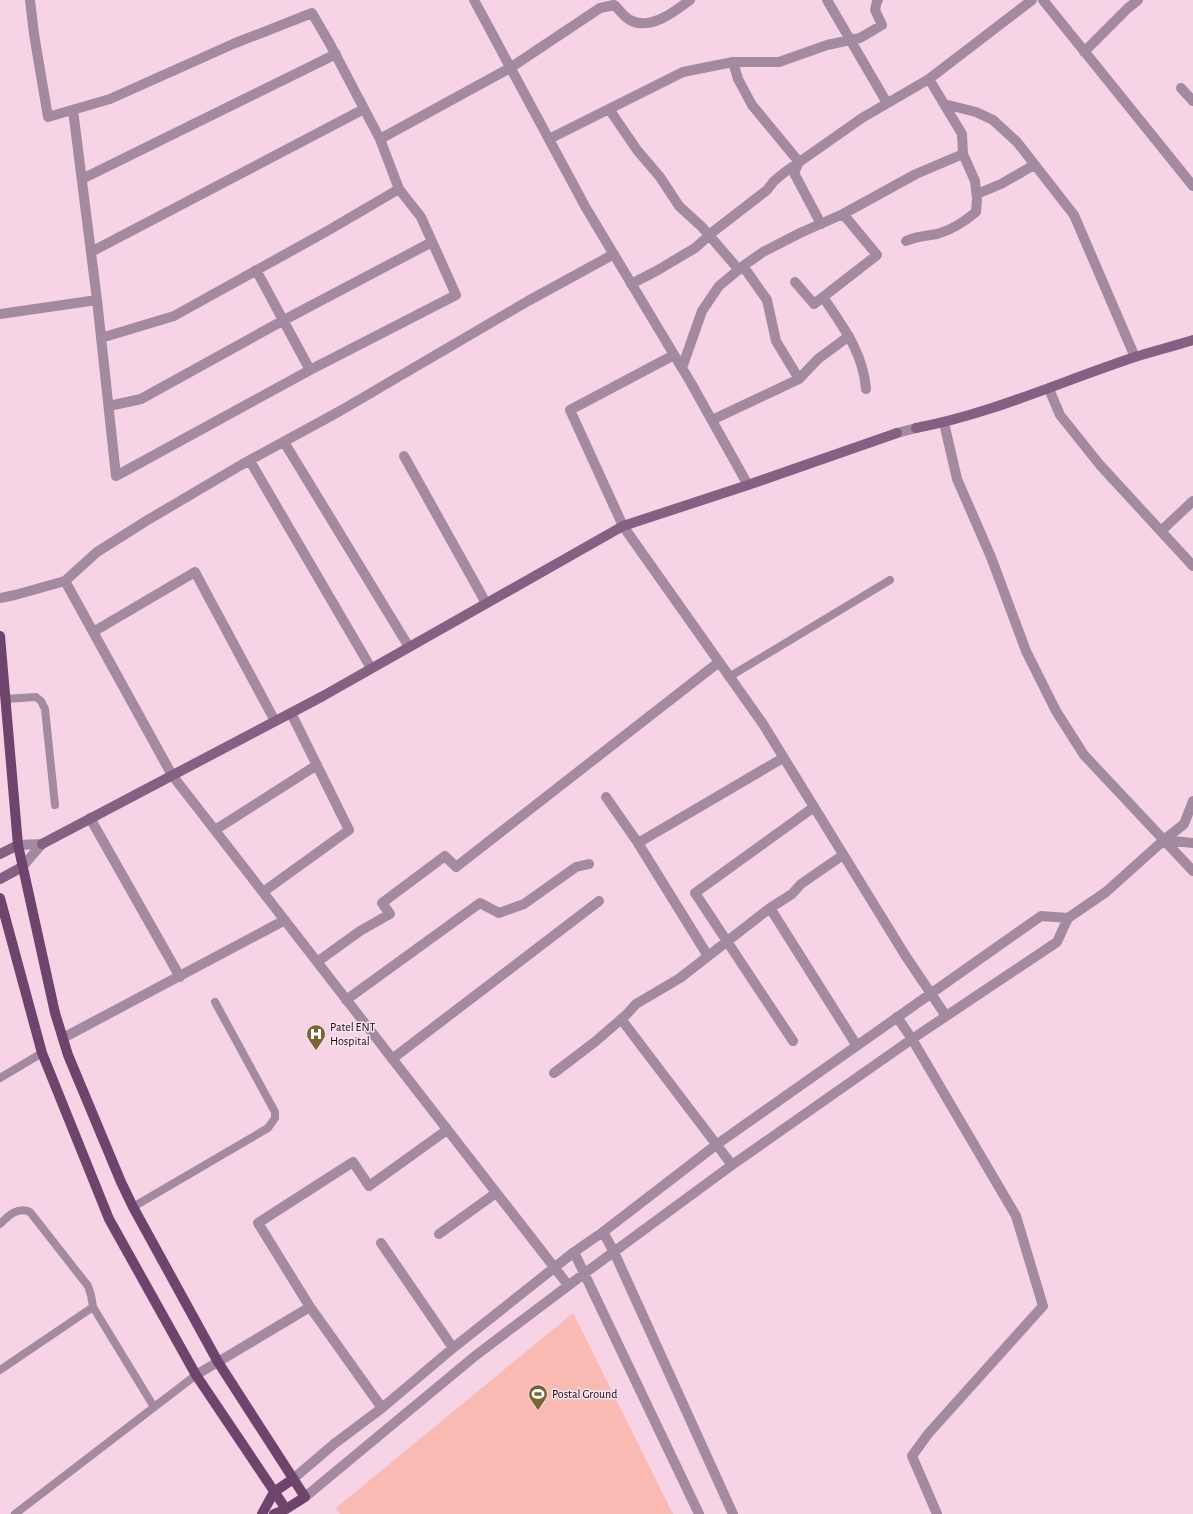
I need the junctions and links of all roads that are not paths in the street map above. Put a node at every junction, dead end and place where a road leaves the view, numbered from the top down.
1 (30, 0) edge
2 (474, 0) edge
3 (690, 0) edge
4 (827, 0) edge
5 (878, 0) edge
6 (1032, 0) edge
7 (1043, 0) edge
8 (1138, 0) edge
9 (850, 41) junction
10 (1084, 52) junction
11 (336, 54) junction
12 (733, 62) junction
13 (510, 68) junction
14 (929, 79) junction
15 (1181, 88) dead end
16 (1193, 101) edge
17 (887, 103) junction
18 (944, 104) junction
19 (364, 109) junction
20 (609, 109) junction
21 (73, 110) junction
22 (380, 139) junction
23 (549, 139) junction
24 (963, 154) junction
25 (799, 162) junction
26 (1034, 165) junction
27 (82, 179) junction
28 (1192, 186) edge
29 (399, 189) junction
30 (976, 194) junction
31 (843, 214) junction
32 (821, 224) junction
33 (709, 235) junction
34 (906, 241) dead end
35 (432, 242) junction
36 (91, 252) junction
37 (614, 254) junction
38 (741, 268) junction
39 (256, 270) junction
40 (795, 282) dead end
41 (631, 284) junction
42 (823, 298) junction
43 (97, 300) junction
44 (0, 314) edge
45 (284, 320) junction
46 (849, 336) junction
47 (101, 338) junction
48 (1193, 340) edge
49 (674, 355) junction
50 (1135, 357) junction
51 (682, 368) junction
52 (310, 370) junction
53 (799, 379) junction
54 (866, 389) dead end
55 (1049, 389) junction
56 (108, 406) junction
57 (712, 420) junction
58 (944, 423) junction
59 (916, 428) joint
60 (897, 433) joint
61 (284, 442) junction
62 (404, 456) dead end
63 (250, 461) junction
64 (748, 485) junction
65 (1193, 501) edge
66 (623, 526) junction
67 (1161, 531) junction
68 (1193, 566) edge
69 (890, 580) dead end
70 (65, 581) junction
71 (0, 598) edge
72 (486, 603) junction
73 (93, 632) junction
74 (0, 636) edge
75 (408, 647) junction
76 (719, 662) junction
77 (371, 668) junction
78 (729, 677) junction
79 (6, 699) junction
80 (291, 712) junction
81 (275, 721) junction
82 (783, 758) junction
83 (317, 765) junction
84 (172, 775) junction
85 (606, 797) dead end
86 (1193, 801) edge
87 (55, 805) dead end
88 (814, 807) junction
89 (90, 818) junction
90 (215, 830) junction
91 (1164, 840) junction
92 (638, 843) junction
93 (1193, 843) edge
94 (42, 844) junction
95 (18, 846) junction
96 (0, 854) edge
97 (843, 855) junction
98 (589, 864) dead end
99 (22, 867) junction
100 (1193, 871) edge
101 (0, 878) edge
102 (263, 892) junction
103 (0, 898) edge
104 (599, 901) dead end
105 (770, 908) junction
106 (1071, 916) junction
107 (284, 920) junction
108 (727, 941) junction
109 (708, 956) junction
110 (317, 962) junction
111 (180, 977) junction
112 (931, 994) junction
113 (346, 1000) junction
114 (215, 1002) dead end
115 (946, 1016) junction
116 (897, 1017) junction
117 (621, 1019) junction
118 (63, 1038) junction
119 (912, 1039) junction
120 (793, 1041) dead end
121 (857, 1046) junction
122 (42, 1052) junction
123 (392, 1059) junction
124 (554, 1073) dead end
125 (0, 1078) edge
126 (447, 1130) junction
127 (716, 1145) junction
128 (732, 1165) junction
129 (496, 1193) junction
130 (134, 1207) junction
131 (0, 1224) edge
132 (603, 1232) junction
133 (439, 1234) dead end
134 (381, 1243) dead end
135 (574, 1252) junction
136 (614, 1252) junction
137 (554, 1268) junction
138 (585, 1272) junction
139 (568, 1285) junction
140 (93, 1307) junction
141 (310, 1307) junction
142 (453, 1348) junction
143 (218, 1362) junction
144 (0, 1370) edge
145 (196, 1375) junction
146 (154, 1407) junction
147 (382, 1408) junction
148 (293, 1479) junction
149 (274, 1492) junction
150 (305, 1497) junction
151 (286, 1509) junction
152 (15, 1514) edge
153 (262, 1514) edge
154 (274, 1514) edge
155 (699, 1514) edge
156 (733, 1514) edge
157 (937, 1514) edge

1 - 21 street
2 - 13 street
3 - 13 street
4 - 9 street
5 - 9 street
6 - 14 street
7 - 10 street
8 - 10 street
9 - 12 street
9 - 17 street
10 - 28 street
11 - 19 street
11 - 21 street
11 - 27 street
12 - 20 street
12 - 25 street
13 - 22 street
13 - 23 street
14 - 17 street
14 - 18 street
15 - 16 street
17 - 25 street
18 - 24 street
18 - 26 street
19 - 22 street
19 - 36 street
20 - 23 street
20 - 33 street
21 - 27 street
22 - 29 street
23 - 37 street
24 - 30 street
24 - 31 street
25 - 32 street
25 - 33 street
26 - 30 street
26 - 50 street
27 - 36 street
29 - 35 street
29 - 39 street
30 - 34 street
31 - 32 street
31 - 42 street
32 - 38 street
33 - 38 street
33 - 41 street
35 - 45 street
35 - 52 street
36 - 43 street
37 - 41 street
37 - 61 street
38 - 51 street
38 - 53 street
39 - 45 street
39 - 47 street
40 - 42 street
41 - 49 street
42 - 46 street
43 - 44 street
43 - 47 street
45 - 52 street
45 - 56 street
46 - 53 street
46 - 54 street
47 - 56 street
48 - 50 main road
49 - 51 street
49 - 66 street
50 - 55 main road
51 - 57 street
52 - 56 street
53 - 57 street
55 - 58 main road
55 - 67 street
57 - 64 street
58 - 59 main road
58 - 91 street
59 - 60 street
60 - 64 main road
61 - 63 street
61 - 75 street
62 - 72 street
63 - 70 street
63 - 77 street
64 - 66 main road
65 - 67 street
66 - 72 main road
66 - 76 street
67 - 68 street
69 - 78 lane
70 - 71 street
70 - 73 street
72 - 75 main road
73 - 81 street
73 - 84 street
74 - 79 main road
75 - 77 main road
76 - 78 street
76 - 110 street
77 - 80 main road
78 - 82 street
79 - 87 lane
79 - 95 main road
80 - 81 main road
80 - 83 street
81 - 84 main road
82 - 88 street
82 - 92 street
83 - 90 street
83 - 102 street
84 - 89 main road
84 - 90 street
85 - 92 street
86 - 91 street
88 - 97 street
88 - 108 street
89 - 94 main road
89 - 111 street
90 - 102 street
91 - 93 street
91 - 100 street
91 - 106 street
92 - 109 street
94 - 95 street
94 - 99 street
95 - 96 main road
95 - 99 main road
97 - 105 street
97 - 112 street
98 - 113 street
99 - 101 main road
99 - 118 main road
102 - 107 street
103 - 122 main road
104 - 123 street
105 - 108 street
105 - 121 street
106 - 112 street
106 - 115 street
107 - 110 street
107 - 111 street
108 - 109 street
108 - 120 street
109 - 117 street
110 - 113 street
111 - 118 street
112 - 115 street
112 - 116 street
113 - 123 street
114 - 130 lane
115 - 119 street
116 - 119 street
116 - 121 street
117 - 124 street
117 - 127 street
118 - 130 main road
119 - 128 street
119 - 157 street
121 - 127 street
122 - 125 lane
122 - 145 main road
123 - 126 street
126 - 129 street
126 - 141 street
127 - 128 street
127 - 132 street
128 - 136 street
129 - 133 street
129 - 137 street
130 - 143 main road
131 - 140 lane
132 - 135 street
132 - 136 street
134 - 142 street
135 - 137 street
135 - 138 street
136 - 138 street
136 - 156 street
137 - 139 street
137 - 142 street
138 - 139 street
138 - 155 street
139 - 150 street
140 - 144 lane
140 - 146 lane
141 - 143 street
141 - 147 street
142 - 147 street
143 - 145 street
143 - 148 main road
145 - 146 lane
145 - 149 main road
146 - 152 lane
147 - 148 street
148 - 149 main road
148 - 150 main road
149 - 151 main road
149 - 153 main road
150 - 151 main road
151 - 154 main road

